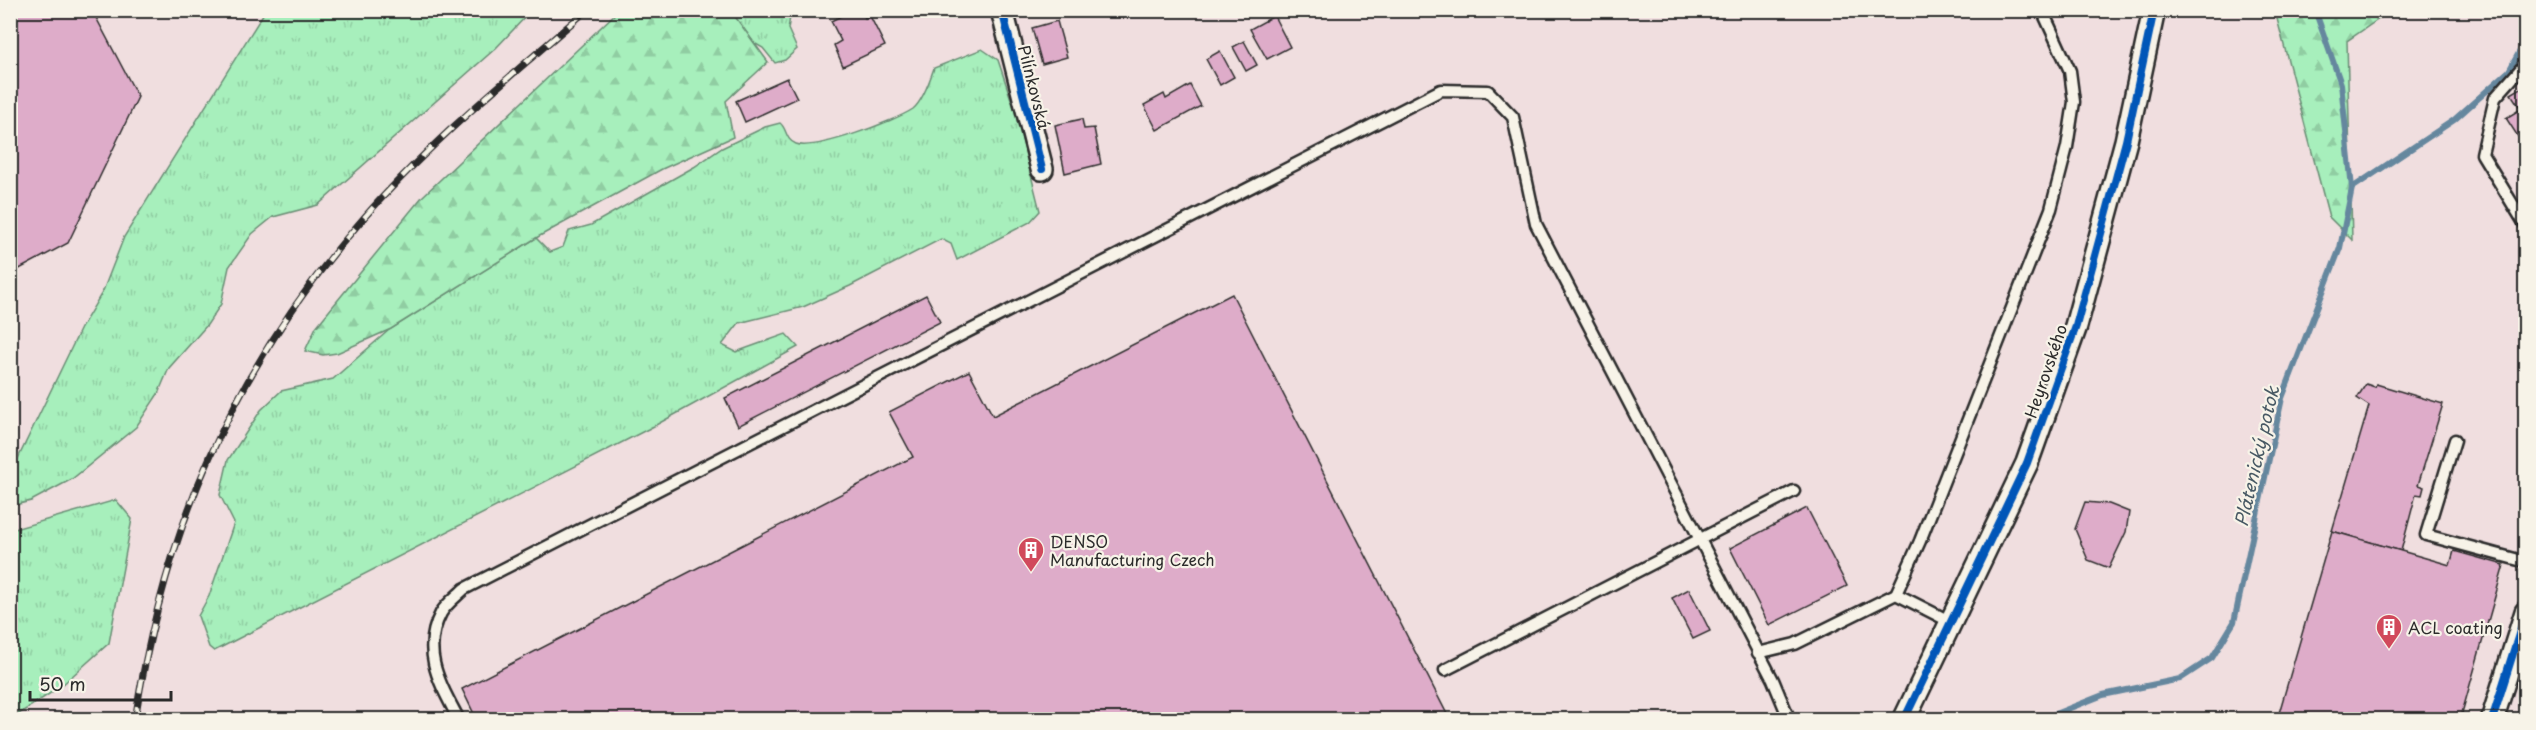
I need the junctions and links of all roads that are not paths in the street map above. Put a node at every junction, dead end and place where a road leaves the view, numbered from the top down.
1 (1002, 10) edge
2 (2042, 10) edge
3 (2154, 10) edge
4 (2526, 63) edge
5 (1042, 169) dead end
6 (2526, 226) edge
7 (2455, 440) dead end
8 (1794, 490) dead end
9 (1699, 539) junction
10 (2526, 562) edge
11 (1896, 594) junction
12 (2526, 612) edge
13 (1951, 622) junction
14 (1758, 653) junction
15 (1445, 670) dead end
16 (1789, 718) edge
17 (459, 720) edge
18 (1884, 720) edge
19 (1893, 720) edge
20 (1904, 720) edge
21 (2492, 720) edge

1 - 5 street, Pilínkovská
2 - 11 lane
3 - 13 street, Heyrovského
4 - 6 lane
7 - 10 lane
8 - 9 lane
9 - 14 lane
9 - 15 lane
9 - 17 lane
11 - 13 lane
11 - 14 lane
12 - 21 street
13 - 20 street, Heyrovského
14 - 16 lane
18 - 19 street

